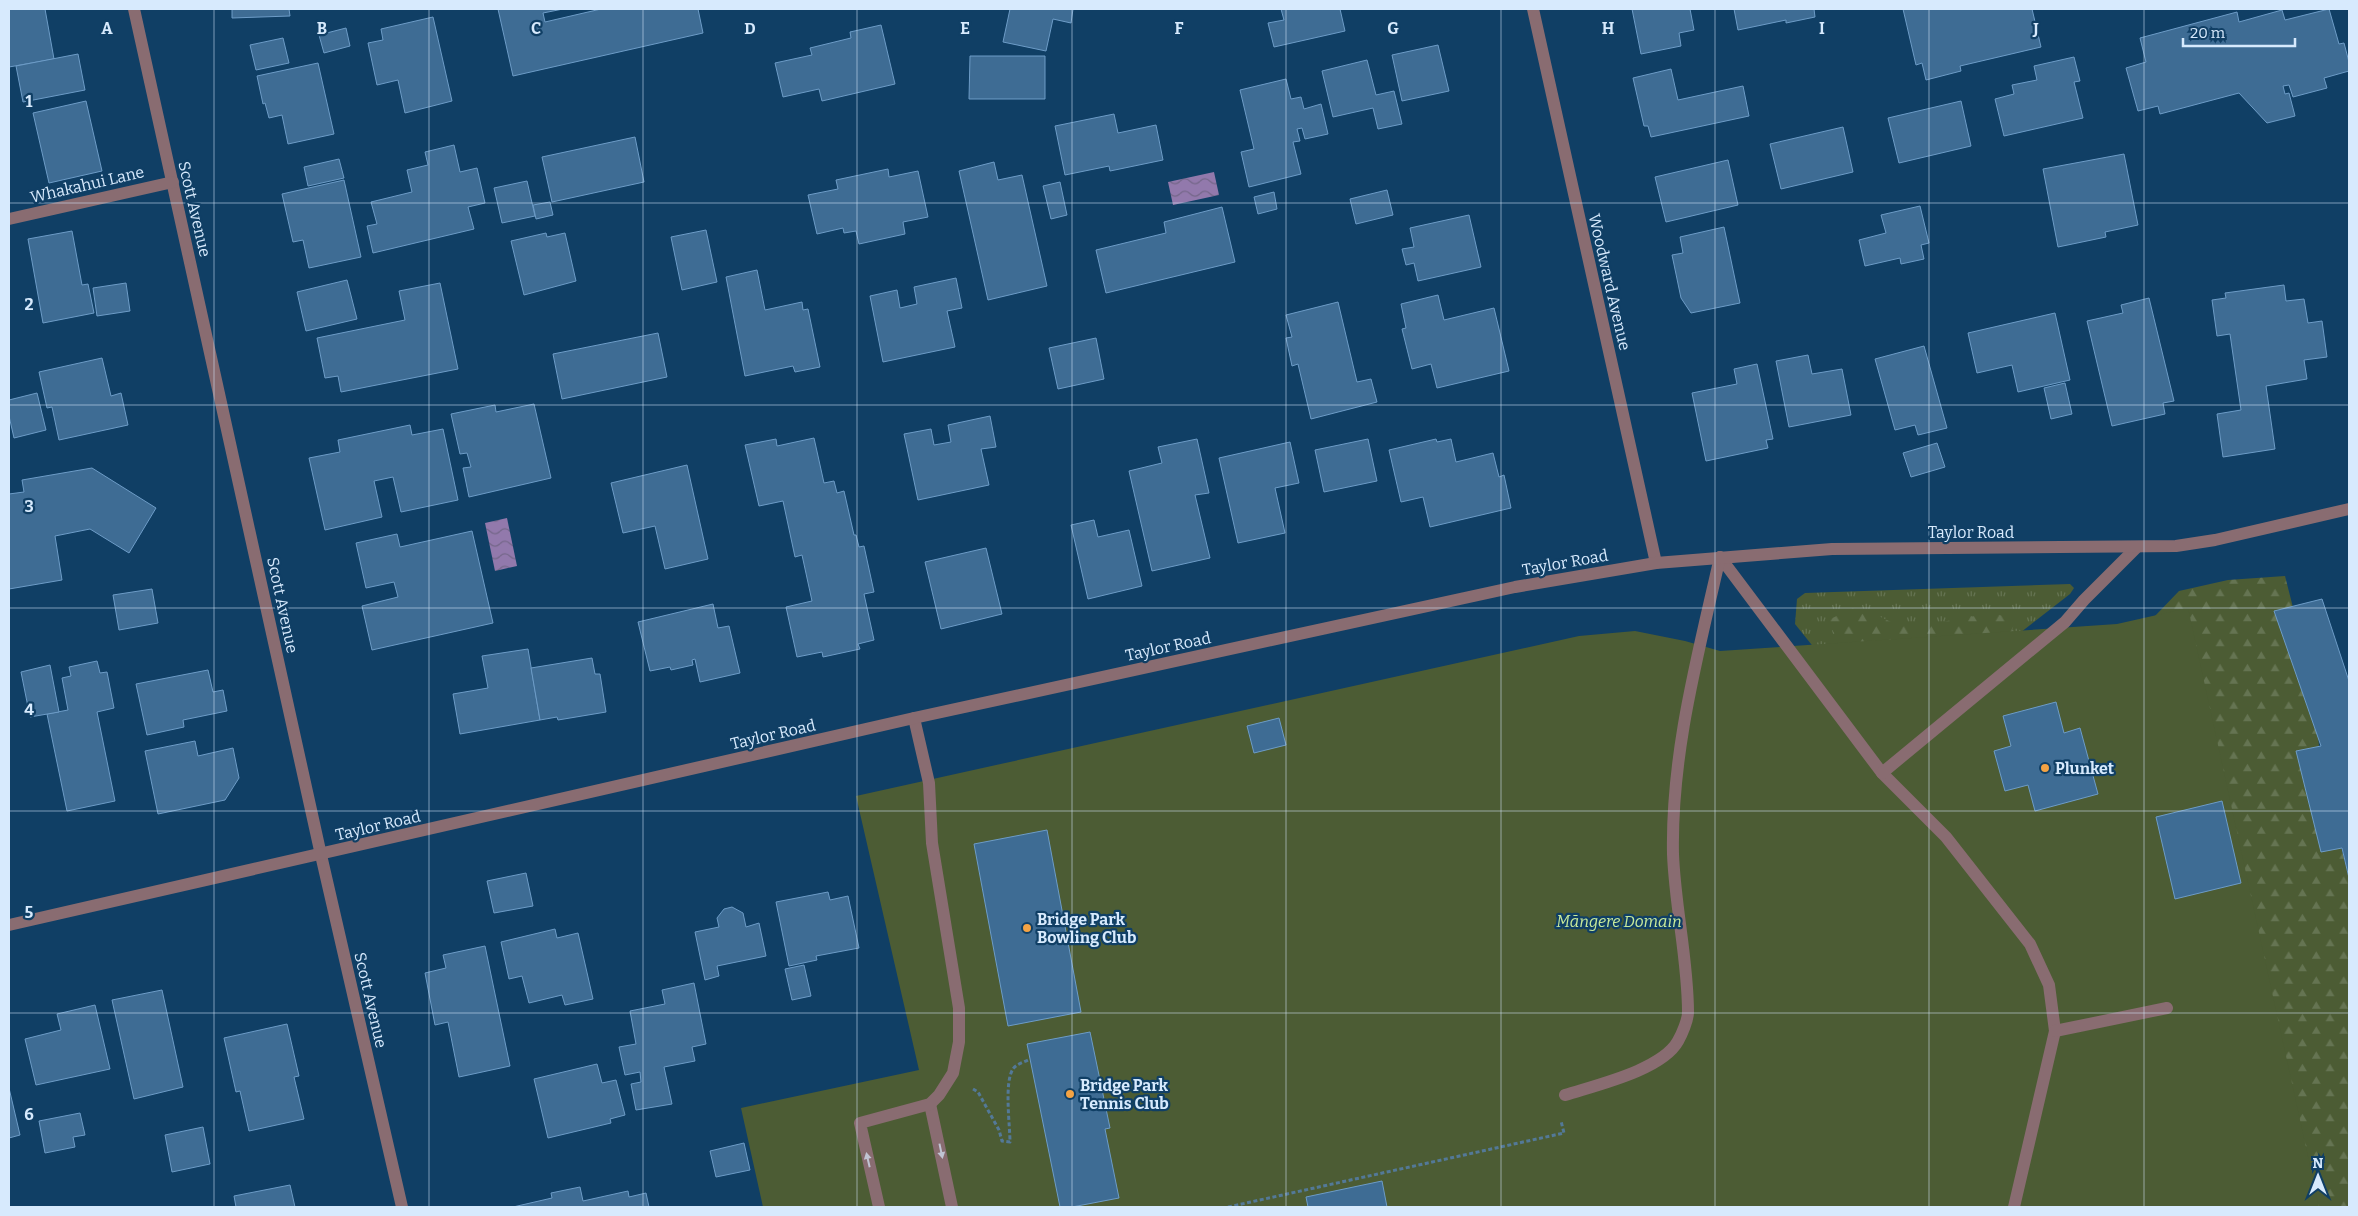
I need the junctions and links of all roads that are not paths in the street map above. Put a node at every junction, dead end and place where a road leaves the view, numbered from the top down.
1 (134, 9) edge
2 (1533, 9) edge
3 (172, 182) junction
4 (9, 219) edge
5 (2349, 510) edge
6 (2137, 547) junction
7 (1720, 557) junction
8 (1656, 563) junction
9 (914, 718) junction
10 (1882, 773) junction
11 (321, 855) junction
12 (9, 925) edge
13 (2167, 1008) dead end
14 (2055, 1031) junction
15 (1565, 1096) road end
16 (930, 1104) junction
17 (402, 1207) edge
18 (879, 1207) edge
19 (952, 1207) edge
20 (2014, 1207) edge

1 - 3 street, Scott Avenue
2 - 8 street, Woodward Avenue
3 - 4 street, Whakahui Lane
3 - 11 street, Scott Avenue
5 - 6 street, Taylor Road
6 - 7 street, Taylor Road
6 - 10 street
7 - 8 street, Taylor Road
7 - 10 street
7 - 15 street
8 - 9 street, Taylor Road
9 - 11 street, Taylor Road
9 - 16 street
10 - 14 street
11 - 12 street, Taylor Road
11 - 17 street, Scott Avenue
13 - 14 street
14 - 20 street
18 -> 16 street
16 -> 19 street

